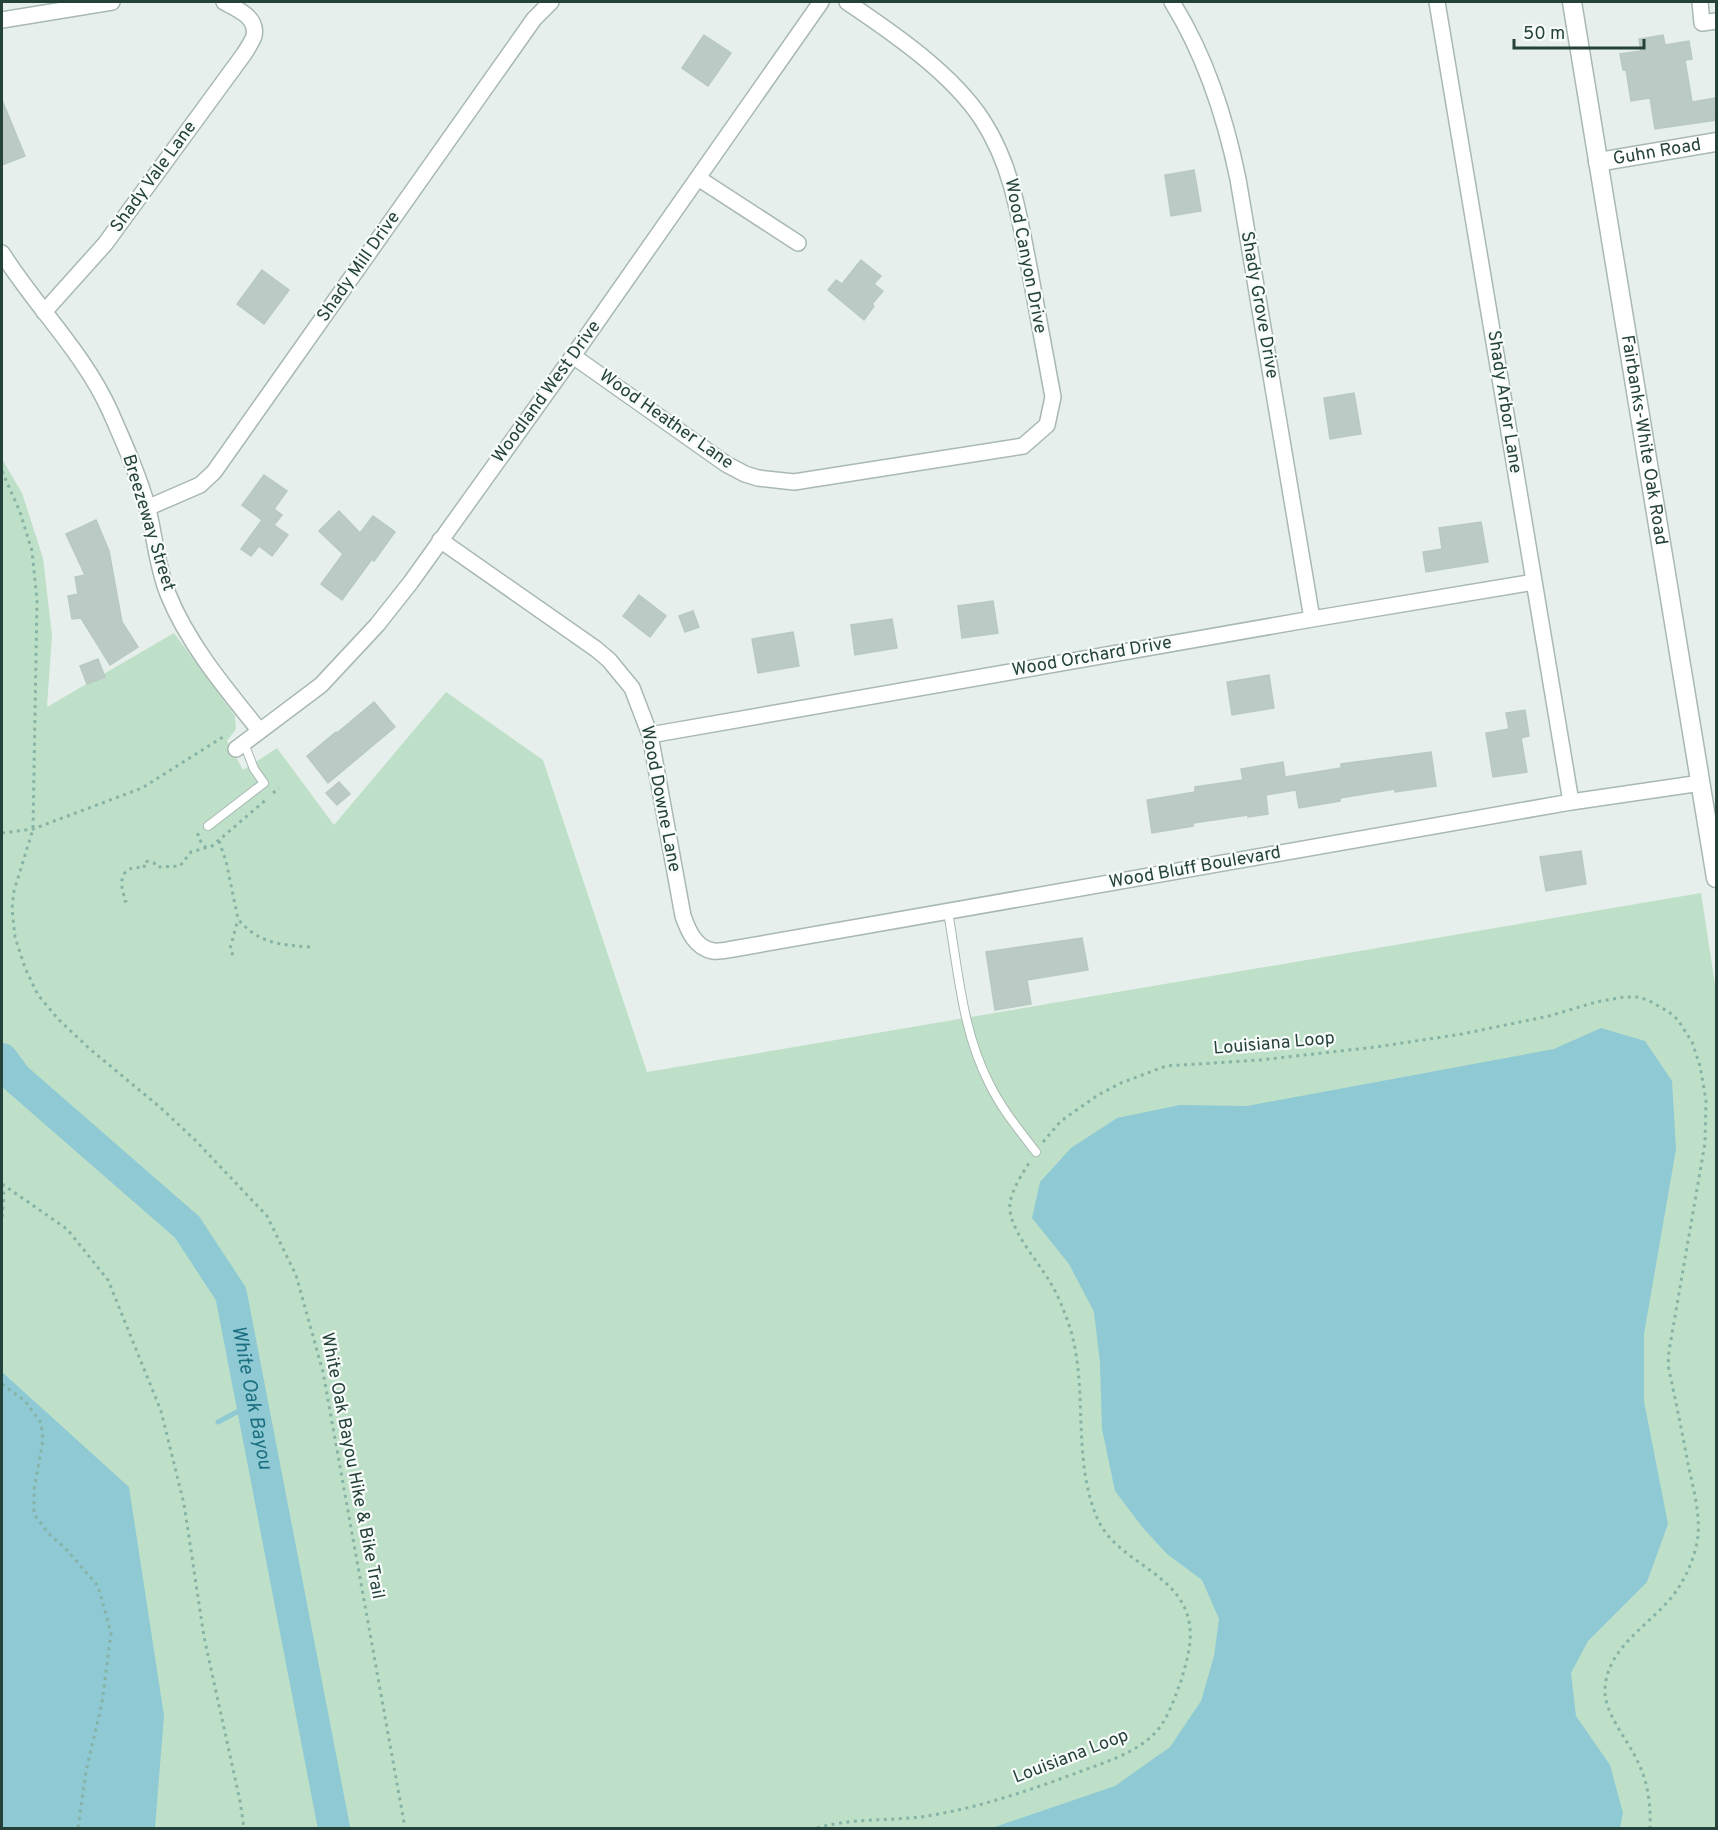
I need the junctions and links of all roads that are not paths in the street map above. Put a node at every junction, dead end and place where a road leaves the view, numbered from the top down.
1 (112, 2) edge
2 (224, 2) edge
3 (551, 2) edge
4 (821, 2) edge
5 (847, 2) edge
6 (1172, 2) edge
7 (1437, 2) edge
8 (1572, 2) edge
9 (1700, 2) edge
10 (2, 20) edge
11 (1716, 21) edge
12 (1716, 142) edge
13 (1598, 162) junction
14 (698, 178) junction
15 (798, 243) dead end
16 (2, 254) edge
17 (44, 312) junction
18 (573, 356) junction
19 (904, 464) joint
20 (147, 508) junction
21 (440, 540) junction
22 (1534, 582) junction
23 (1312, 619) junction
24 (259, 730) junction
25 (650, 735) junction
26 (240, 746) joint
27 (1701, 783) junction
28 (1571, 802) junction
29 (208, 826) road end
30 (1716, 870) edge
31 (948, 912) junction
32 (693, 938) joint
33 (1036, 1152) road end

1 - 10 street
2 - 17 street, Shady Vale Lane
3 - 20 street, Shady Mill Drive
4 - 14 street, Woodland West Drive
5 - 19 street, Wood Canyon Drive
6 - 23 street, Shady Grove Drive
7 - 22 street, Shady Arbor Lane
8 - 13 street, Fairbanks-White Oak Road
9 - 11 street
12 - 13 street, Guhn Road
13 - 27 street, Fairbanks-White Oak Road
14 - 15 street
14 - 18 street, Woodland West Drive
16 - 17 street, Breezeway Street
17 - 20 street, Breezeway Street
18 - 19 street, Wood Heather Lane
18 - 21 street, Woodland West Drive
20 - 24 street, Breezeway Street
21 - 24 street, Woodland West Drive
21 - 25 street, Wood Downe Lane
22 - 23 street, Wood Orchard Drive
22 - 28 street, Shady Arbor Lane
23 - 25 street, Wood Orchard Drive
24 - 26 street, Woodland West Drive
25 - 32 street, Wood Downe Lane
26 - 29 lane
27 - 28 street, Wood Bluff Boulevard
27 - 30 street, Fairbanks-White Oak Road
28 - 31 street, Wood Bluff Boulevard
31 - 32 street, Wood Bluff Boulevard
31 - 33 lane

